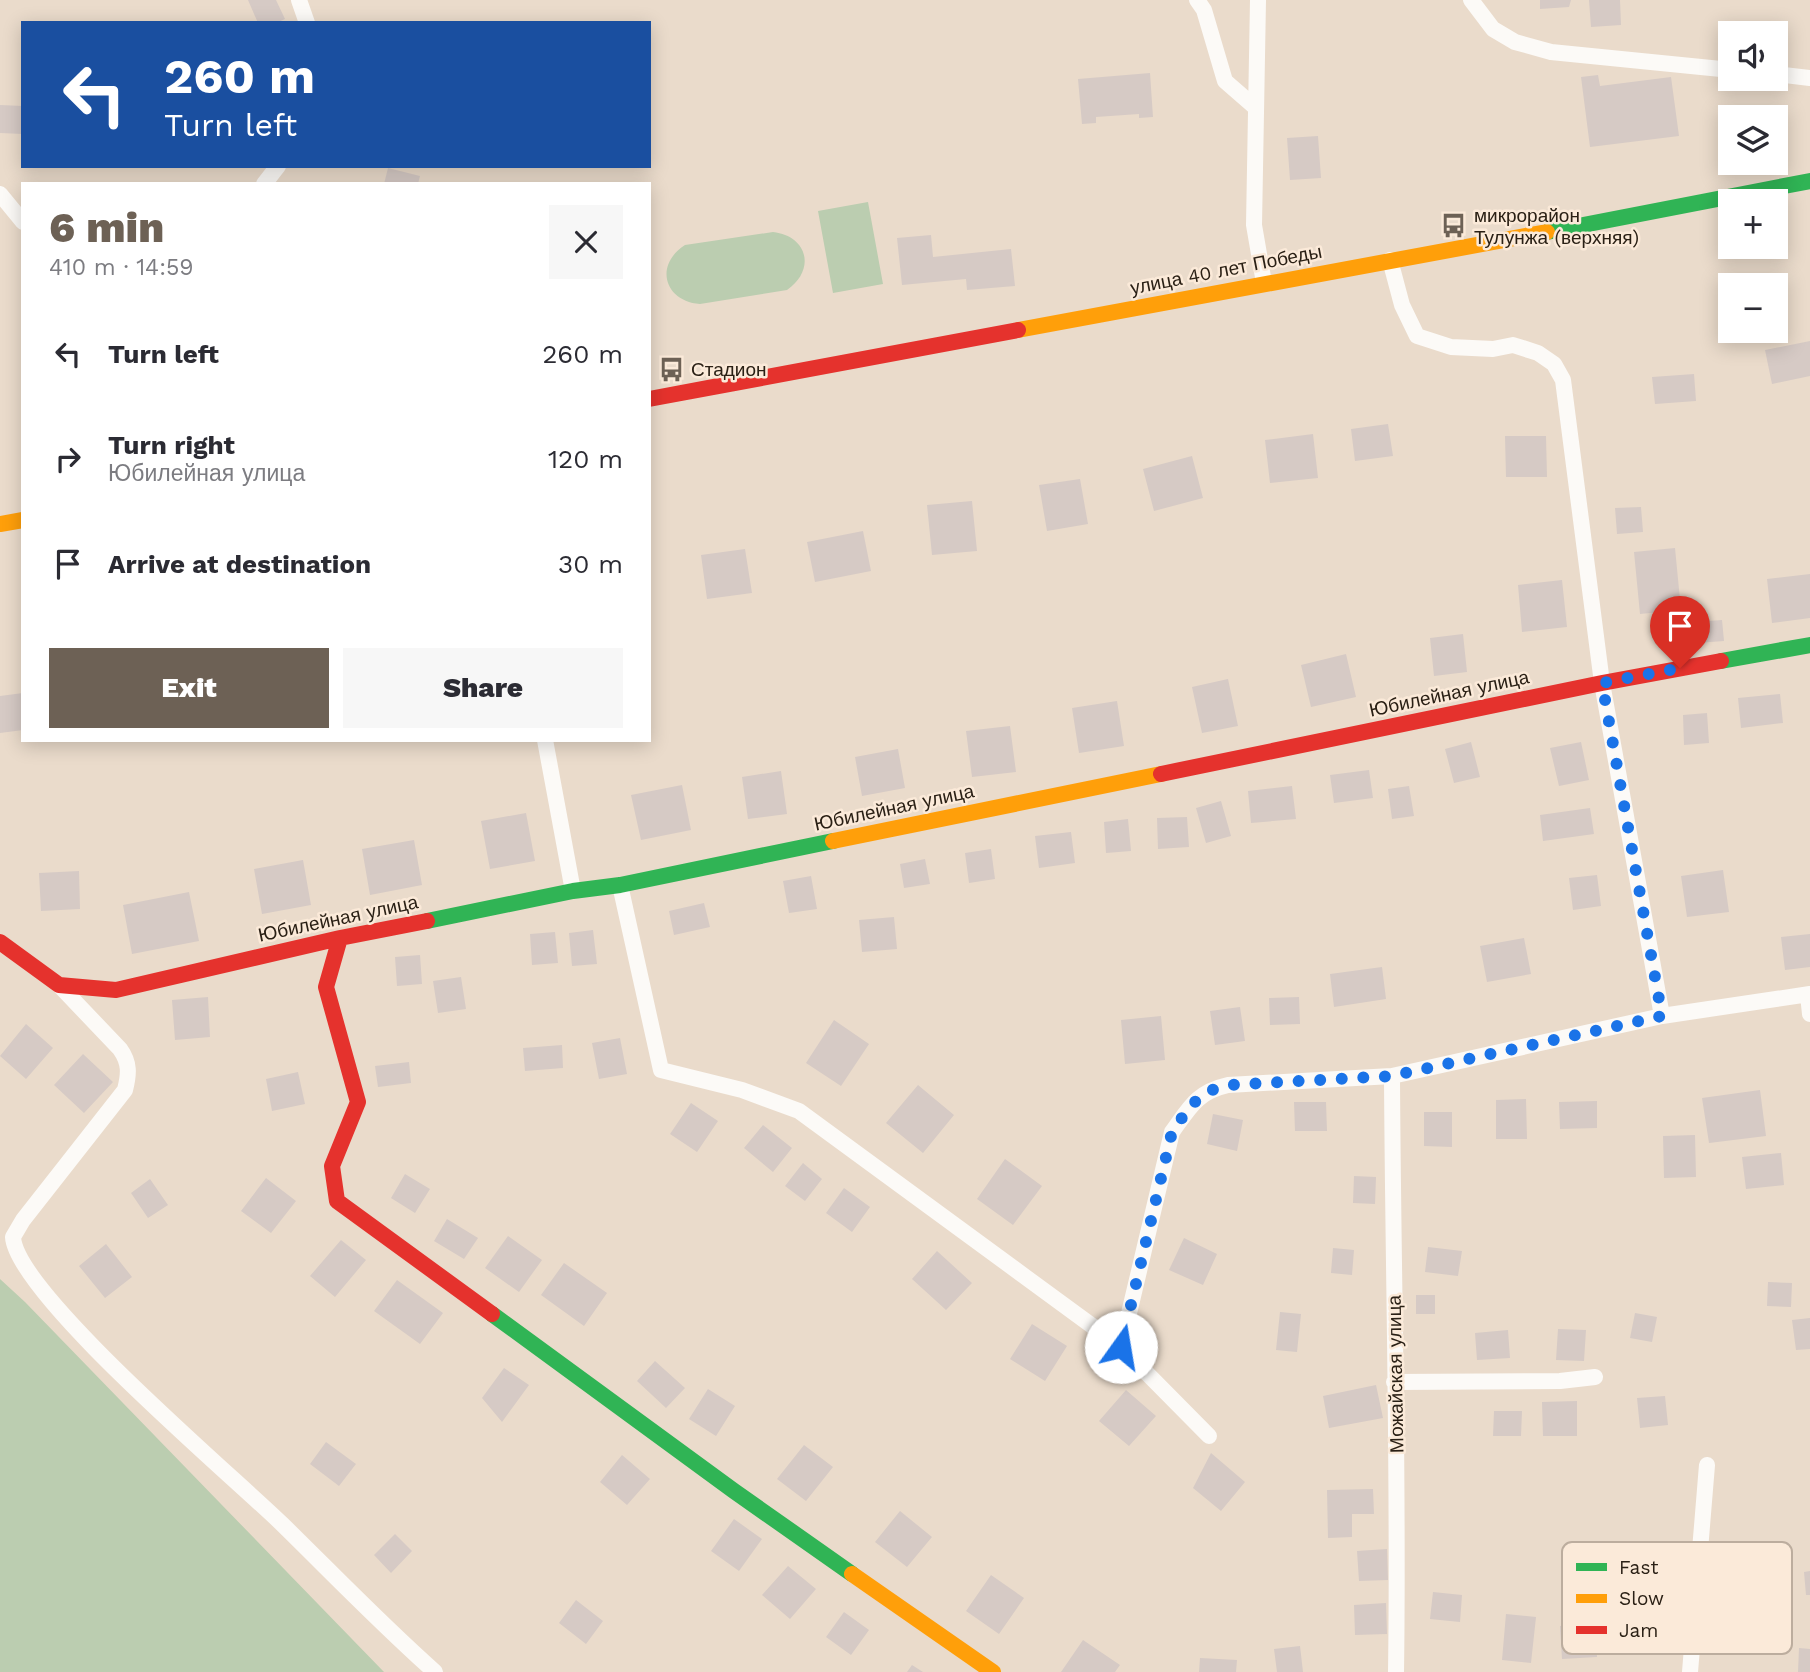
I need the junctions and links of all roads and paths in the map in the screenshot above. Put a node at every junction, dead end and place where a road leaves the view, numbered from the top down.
1 (299, 0) edge
2 (1197, 0) edge
3 (1258, 0) edge
4 (1471, 0) edge
5 (306, 21) edge
6 (1718, 69) edge
7 (1788, 76) edge
8 (1810, 78) edge
9 (1256, 108) junction
10 (276, 168) edge
11 (1810, 181) edge
12 (266, 182) edge
13 (0, 194) edge
14 (21, 220) edge
15 (1390, 260) junction
16 (1265, 283) junction
17 (651, 399) edge
18 (21, 520) edge
19 (0, 523) edge
20 (1810, 645) edge
21 (1602, 683) junction
22 (545, 742) edge
23 (620, 885) junction
24 (573, 891) junction
25 (340, 938) junction
26 (0, 942) edge
27 (59, 985) junction
28 (1809, 995) edge
29 (1810, 1014) edge
30 (1662, 1016) junction
31 (1392, 1076) junction
32 (1121, 1347) junction
33 (1595, 1377) dead end
34 (1394, 1382) junction
35 (1209, 1436) dead end
36 (1707, 1465) dead end
37 (1701, 1542) edge
38 (1691, 1654) edge
39 (435, 1672) edge
40 (993, 1672) edge
41 (1396, 1672) edge
42 (1690, 1672) edge

1 - 5 street
2 - 9 street
3 - 9 street
4 - 6 street
7 - 8 street
9 - 16 street
10 - 12 street
11 - 15 street, улица 40 лет Победы
13 - 14 street
15 - 16 street, улица 40 лет Победы
15 - 21 street
16 - 17 street, улица 40 лет Победы
18 - 19 street
20 - 21 street, Юбилейная улица
21 - 23 street, Юбилейная улица
21 - 30 street
22 - 24 street
23 - 24 street, Юбилейная улица
23 - 32 street
24 - 25 street, Юбилейная улица
25 - 27 street, Юбилейная улица
25 - 40 street
26 - 27 street
27 - 39 street
28 - 29 street
28 - 30 street
30 - 31 street
31 - 32 street
31 - 34 street, Можайская улица
32 - 35 street
33 - 34 street
34 - 41 street, Можайская улица
36 - 37 street
38 - 42 street

